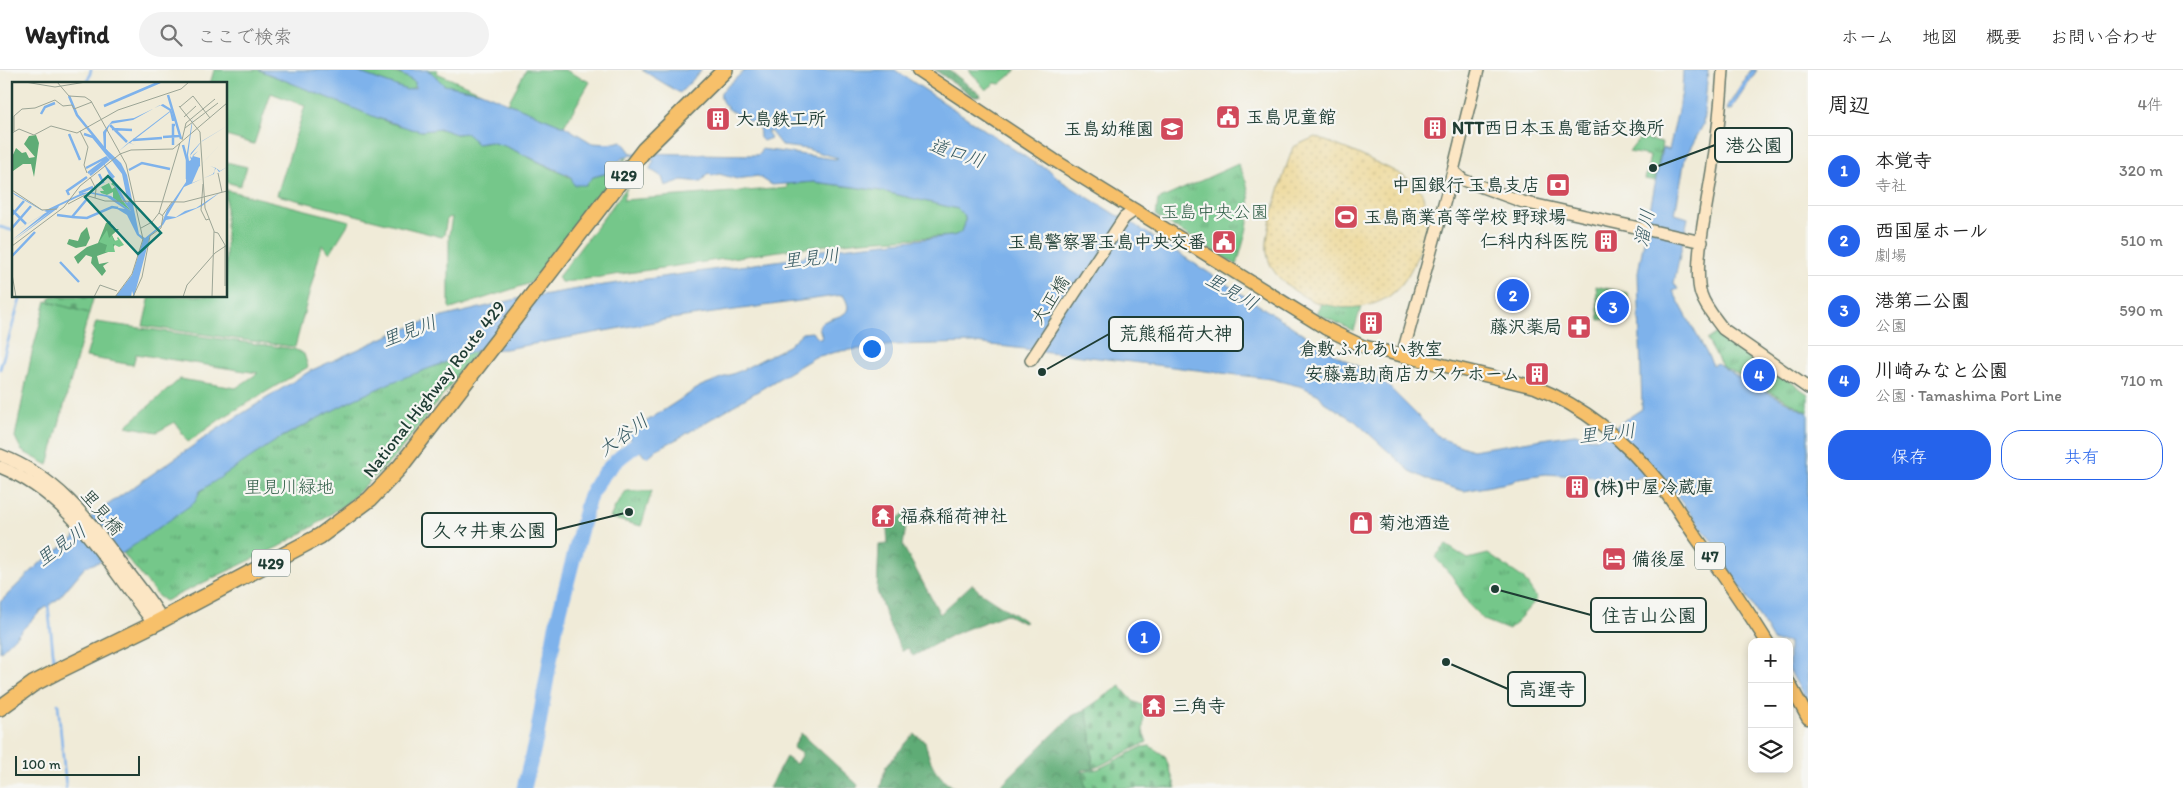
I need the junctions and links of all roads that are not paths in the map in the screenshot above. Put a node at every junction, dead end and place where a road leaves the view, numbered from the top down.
1 (726, 70) edge
2 (918, 70) edge
3 (1478, 70) edge
4 (1723, 70) edge
5 (1452, 171) junction
6 (1135, 210) junction
7 (1702, 242) junction
8 (1034, 356) dead end
9 (1402, 356) junction
10 (1808, 388) edge
11 (1, 459) edge
12 (155, 618) junction
13 (1764, 638) edge
14 (1793, 690) edge
15 (0, 708) edge
16 (1808, 718) edge

1 - 12 highway, National Highway Route 429 / 429
2 - 6 main road, 47
3 - 5 street
4 - 7 street
5 - 7 street
5 - 9 street
6 - 8 street, 大正橋
6 - 9 main road, 47
7 - 10 street
9 - 13 main road, 47
11 - 12 street, 里見橋
12 - 15 highway, National Highway Route 429 / 429
14 - 16 main road

